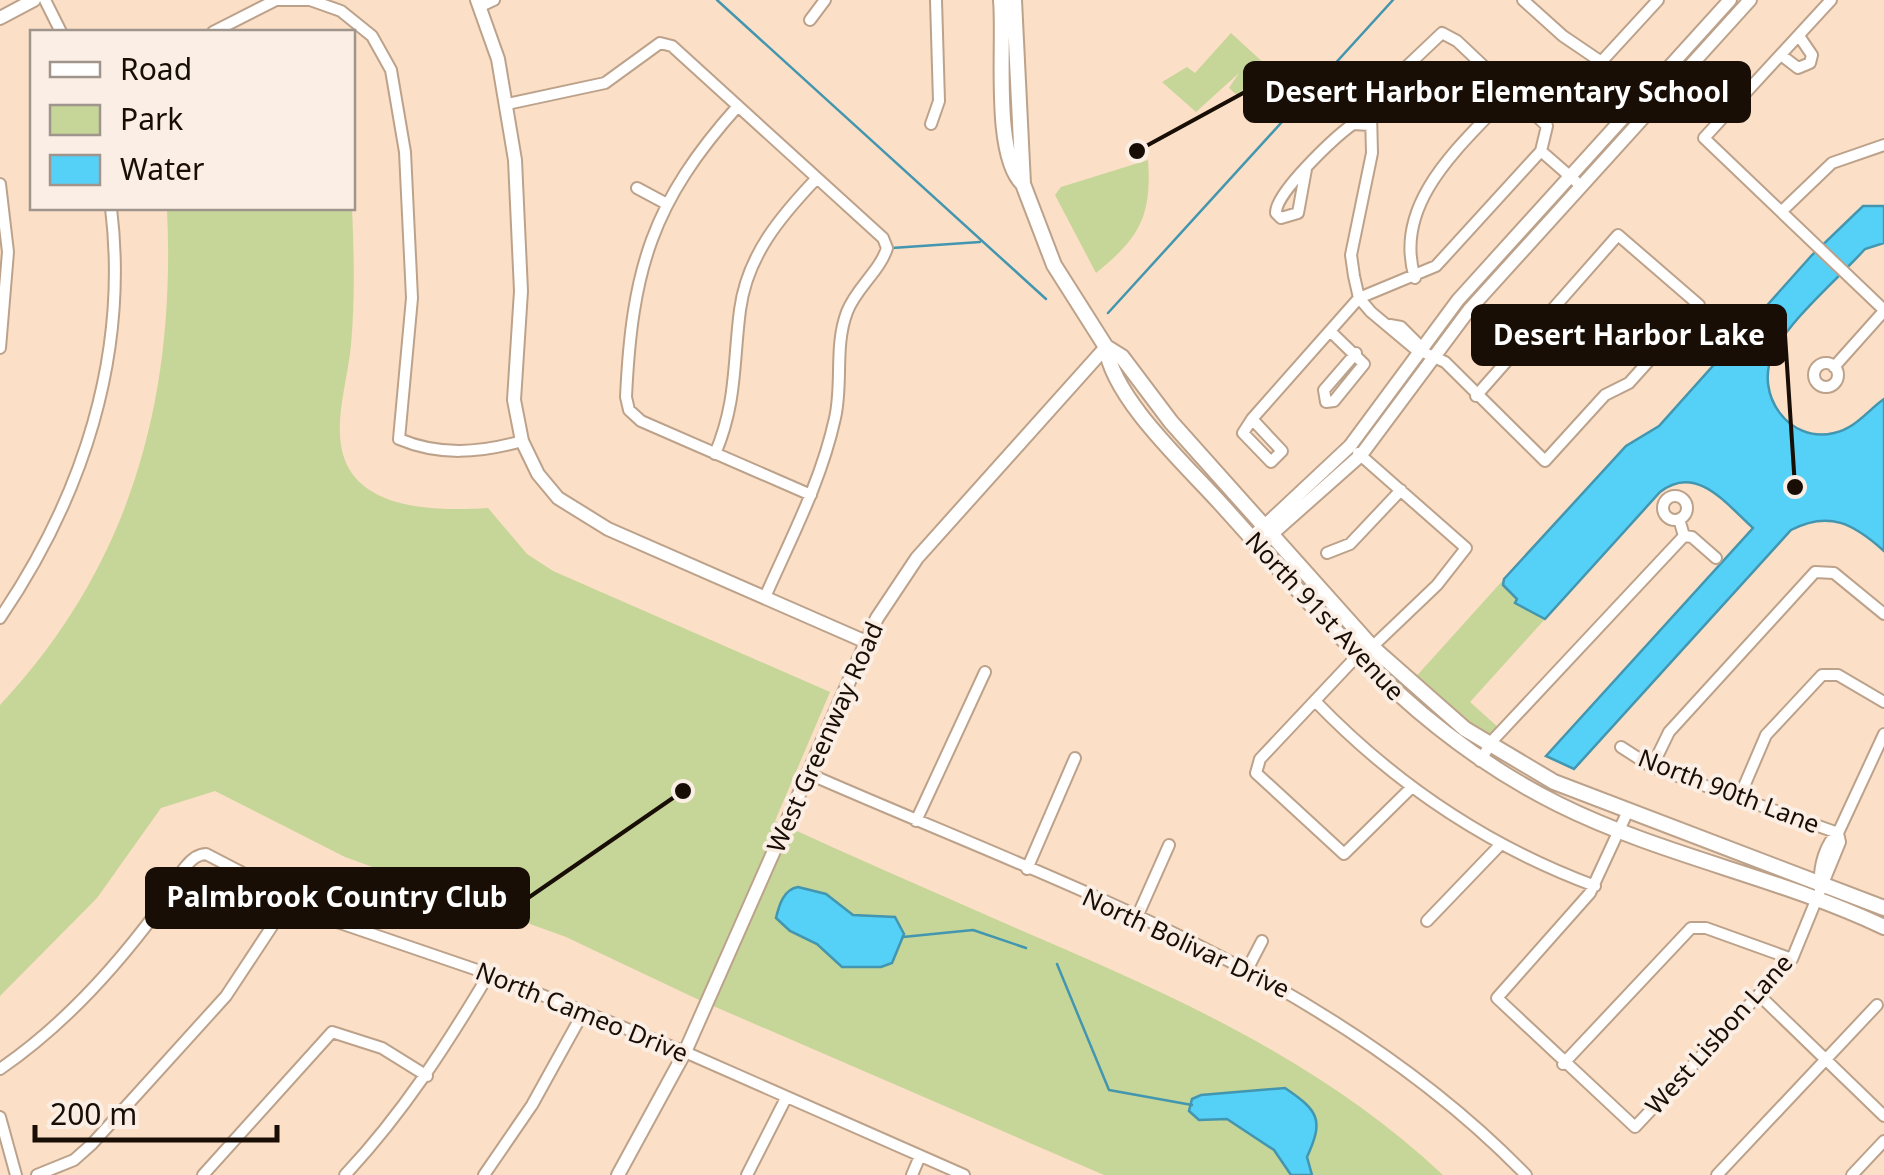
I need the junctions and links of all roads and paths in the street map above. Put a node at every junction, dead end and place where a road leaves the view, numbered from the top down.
1 (34, 0) edge
2 (45, 0) edge
3 (825, 0) edge
4 (936, 0) edge
5 (1002, 0) edge
6 (1014, 0) edge
7 (1523, 0) edge
8 (1542, 0) edge
9 (1658, 0) edge
10 (1730, 0) edge
11 (1750, 0) edge
12 (1831, 0) edge
13 (484, 2) edge
14 (1534, 10) junction
15 (0, 18) edge
16 (810, 20) dead end
17 (60, 30) edge
18 (217, 30) edge
19 (1799, 36) junction
20 (1780, 55) junction
21 (1602, 61) junction
22 (1511, 92) junction
23 (1010, 94) junction
24 (1652, 97) junction
25 (507, 104) junction
26 (738, 106) junction
27 (931, 124) dead end
28 (1370, 126) junction
29 (1884, 145) edge
30 (1541, 151) junction
31 (1306, 169) junction
32 (816, 179) junction
33 (1576, 181) junction
34 (0, 184) edge
35 (636, 188) dead end
36 (665, 203) junction
37 (111, 210) edge
38 (1784, 210) junction
39 (1415, 278) junction
40 (1359, 298) junction
41 (1884, 310) edge
42 (1330, 331) junction
43 (1106, 347) junction
44 (0, 348) edge
45 (1428, 352) junction
46 (1356, 354) junction
47 (1834, 367) dead end
48 (1476, 396) junction
49 (1252, 419) junction
50 (522, 441) junction
51 (1356, 450) junction
52 (716, 454) junction
53 (1401, 490) junction
54 (811, 496) junction
55 (1679, 519) dead end
56 (1268, 528) junction
57 (1684, 536) junction
58 (1253, 539) junction
59 (1327, 553) dead end
60 (1716, 558) dead end
61 (765, 596) junction
62 (1884, 614) edge
63 (0, 618) edge
64 (864, 642) junction
65 (1372, 646) junction
66 (1357, 656) junction
67 (986, 672) dead end
68 (1315, 701) junction
69 (1884, 702) edge
70 (1780, 720) junction
71 (1793, 730) dead end
72 (1884, 734) edge
73 (1621, 746) dead end
74 (1496, 749) junction
75 (1076, 758) dead end
76 (1486, 765) junction
77 (1652, 767) junction
78 (807, 773) junction
79 (1411, 788) junction
80 (1739, 798) junction
81 (1627, 813) junction
82 (916, 821) junction
83 (1621, 830) junction
84 (1838, 833) junction
85 (1168, 845) dead end
86 (1500, 845) junction
87 (1027, 869) junction
88 (1820, 882) junction
89 (1595, 886) junction
90 (290, 899) junction
91 (1814, 899) junction
92 (1884, 908) edge
93 (1137, 917) junction
94 (1427, 922) dead end
95 (1884, 927) edge
96 (1262, 941) dead end
97 (1792, 959) junction
98 (1248, 968) junction
99 (489, 974) junction
100 (1759, 995) junction
101 (1877, 1005) dead end
102 (584, 1011) junction
103 (685, 1052) junction
104 (1824, 1060) junction
105 (1564, 1064) junction
106 (0, 1069) edge
107 (427, 1076) junction
108 (786, 1098) junction
109 (1884, 1116) edge
110 (0, 1117) edge
111 (1884, 1141) edge
112 (920, 1156) junction
113 (16, 1175) edge
114 (37, 1175) edge
115 (202, 1175) edge
116 (345, 1175) edge
117 (484, 1175) edge
118 (618, 1175) edge
119 (747, 1175) edge
120 (912, 1175) edge
121 (964, 1175) edge
122 (1526, 1175) edge
123 (1717, 1175) edge
124 (1852, 1175) edge

1 - 15 street
2 - 17 street
3 - 16 street
4 - 27 street
5 - 23 main road, North 91st Avenue
6 - 23 main road, North 91st Avenue
7 - 14 street
8 - 14 street
9 - 21 street
10 - 24 street
11 - 24 street
12 - 19 street
13 - 25 street
14 - 21 street
18 - 50 street
19 - 20 street
19 - 20 street
20 - 38 street
21 - 24 street
22 - 28 street
22 - 30 street
22 - 39 street
23 - 43 main road, North 91st Avenue
24 - 33 street
25 - 26 street
25 - 50 street
26 - 32 street
26 - 36 street
28 - 31 street
28 - 40 street
29 - 38 street
30 - 33 street
30 - 39 street
31 - 31 street
32 - 52 street
32 - 54 street
33 - 45 street
34 - 44 street
35 - 36 street
36 - 52 street
37 - 63 street
38 - 41 street
39 - 40 street
40 - 42 street
40 - 45 street
41 - 47 street
42 - 46 street
42 - 49 street
43 - 56 main road, North 91st Avenue
43 - 58 main road, North 91st Avenue
43 - 64 street, West Greenway Road
45 - 48 street
45 - 51 street
46 - 46 street
48 - 48 street
49 - 49 street
50 - 61 street
51 - 53 street
51 - 56 street
52 - 54 street
53 - 59 street
53 - 65 street
54 - 61 street
55 - 57 street
56 - 58 street
56 - 65 main road, North 91st Avenue
57 - 60 street
57 - 74 street
58 - 66 main road, North 91st Avenue
61 - 64 street
62 - 77 street
64 - 78 street, West Greenway Road
65 - 74 main road, North 91st Avenue
66 - 68 street
66 - 76 main road, North 91st Avenue
67 - 82 street
68 - 79 street
68 - 79 street
69 - 70 street
70 - 71 street
70 - 80 street
72 - 84 street, West Lisbon Lane
73 - 77 street, North 90th Lane
74 - 76 street
74 - 81 main road, North 91st Avenue
75 - 87 street
76 - 83 main road, North 91st Avenue
77 - 80 street, North 90th Lane
78 - 82 street, North Bolivar Drive
78 - 103 street, West Greenway Road
79 - 86 street
80 - 84 street, North 90th Lane
81 - 83 street
81 - 88 main road, North 91st Avenue
82 - 87 street, North Bolivar Drive
83 - 89 street
83 - 91 main road, North 91st Avenue
84 - 88 street, West Lisbon Lane
85 - 93 street
86 - 89 street
86 - 94 street
87 - 93 street, North Bolivar Drive
88 - 91 street, West Lisbon Lane
88 - 92 main road, North 91st Avenue
89 - 105 street
90 - 99 street, North Cameo Drive
90 - 106 street, North Cameo Drive
90 - 114 street
91 - 95 main road, North 91st Avenue
91 - 97 street, West Lisbon Lane
93 - 98 street, North Bolivar Drive
96 - 98 street
97 - 100 street, West Lisbon Lane
97 - 105 street
98 - 122 street, North Bolivar Drive
99 - 102 street, North Cameo Drive
99 - 107 street
100 - 104 street
100 - 105 street, West Lisbon Lane
101 - 104 street
102 - 103 street, North Cameo Drive
102 - 117 street
103 - 108 street, North Cameo Drive
103 - 118 street, West Greenway Road
104 - 109 street
104 - 123 street
107 - 115 street
107 - 116 street
108 - 112 street, North Cameo Drive
108 - 119 street
110 - 113 street
111 - 124 street
112 - 120 street
112 - 121 street, North Cameo Drive

